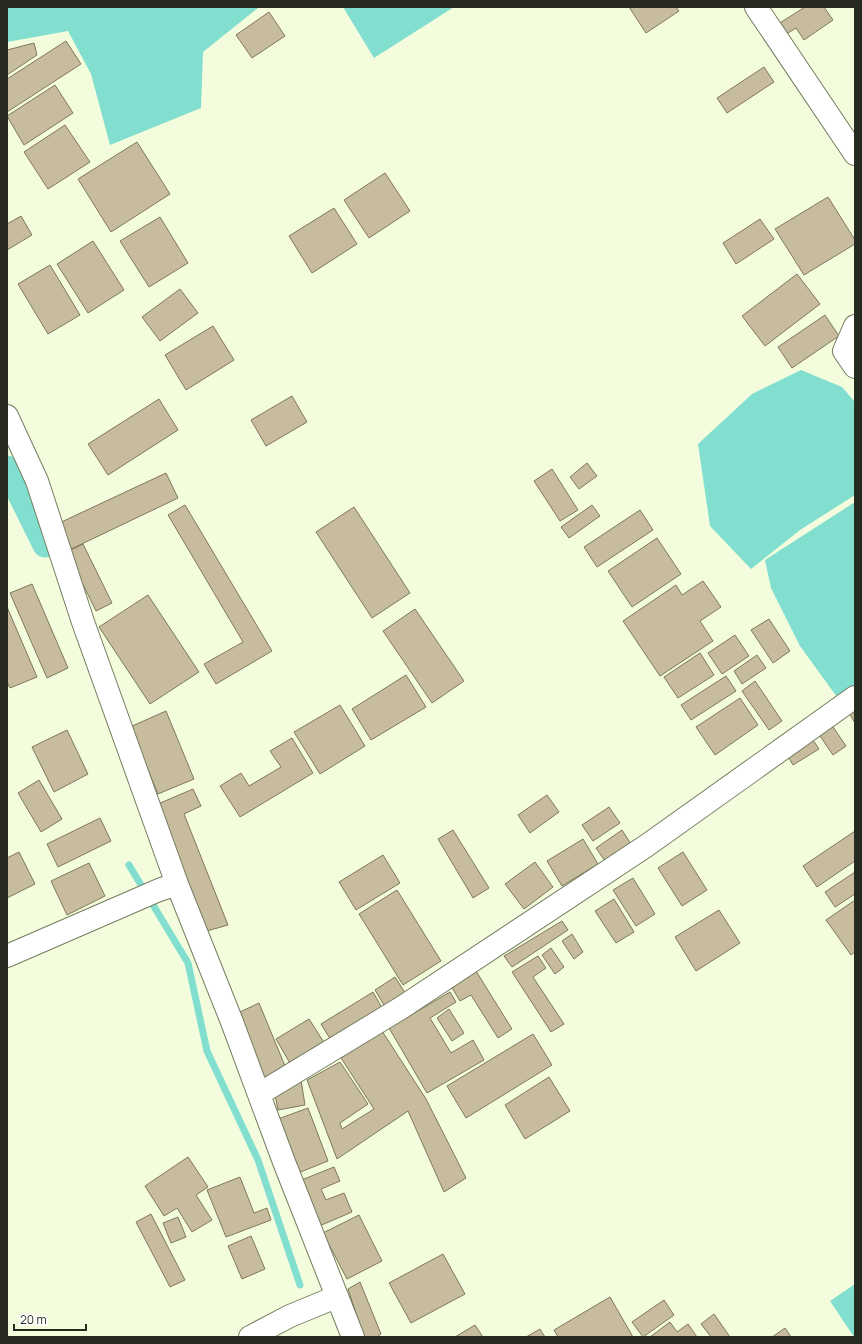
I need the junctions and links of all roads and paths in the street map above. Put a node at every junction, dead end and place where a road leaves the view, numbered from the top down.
1 (756, 7) edge
2 (855, 154) edge
3 (855, 326) edge
4 (855, 367) edge
5 (7, 416) edge
6 (855, 697) edge
7 (168, 887) junction
8 (7, 956) edge
9 (259, 1094) junction
10 (336, 1297) junction
11 (250, 1337) edge
12 (352, 1337) edge

1 - 2 street
3 - 4 street
5 - 7 street
6 - 9 street
7 - 8 street
7 - 9 street
9 - 10 street
10 - 11 street
10 - 12 street

